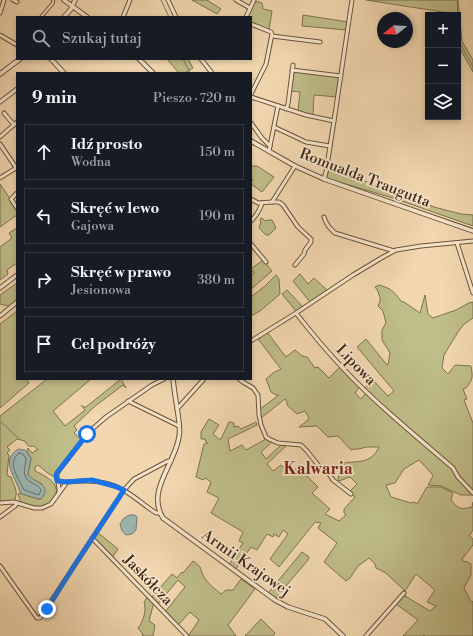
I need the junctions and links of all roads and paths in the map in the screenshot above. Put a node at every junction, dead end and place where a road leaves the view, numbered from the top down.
1 (4, 0) edge
2 (13, 0) edge
3 (64, 0) edge
4 (75, 0) edge
5 (130, 0) edge
6 (168, 0) edge
7 (236, 0) edge
8 (254, 0) edge
9 (352, 0) edge
10 (53, 1) edge
11 (17, 2) dead end
12 (72, 6) junction
13 (250, 8) junction
14 (0, 13) edge
15 (42, 16) edge
16 (65, 16) edge
17 (87, 16) edge
18 (123, 16) edge
19 (176, 16) edge
20 (246, 16) edge
21 (252, 24) edge
22 (0, 35) edge
23 (272, 36) junction
24 (320, 42) dead end
25 (16, 44) edge
26 (19, 60) edge
27 (52, 60) edge
28 (140, 60) edge
29 (203, 60) edge
30 (293, 65) dead end
31 (292, 70) junction
32 (63, 72) edge
33 (152, 72) edge
34 (211, 72) edge
35 (0, 74) edge
36 (341, 76) junction
37 (16, 90) edge
38 (252, 93) edge
39 (252, 95) edge
40 (0, 102) edge
41 (278, 106) junction
42 (286, 109) junction
43 (4, 113) dead end
44 (334, 121) junction
45 (252, 124) edge
46 (14, 125) joint
47 (274, 127) junction
48 (0, 137) edge
49 (252, 142) edge
50 (0, 144) edge
51 (270, 146) junction
52 (330, 146) junction
53 (269, 151) junction
54 (295, 166) junction
55 (16, 168) edge
56 (16, 170) edge
57 (0, 178) edge
58 (324, 178) junction
59 (16, 194) edge
60 (252, 200) edge
61 (272, 202) junction
62 (262, 203) junction
63 (16, 206) edge
64 (324, 217) dead end
65 (252, 220) edge
66 (473, 231) edge
67 (473, 241) edge
68 (252, 245) edge
69 (458, 245) junction
70 (395, 251) junction
71 (266, 262) dead end
72 (295, 265) dead end
73 (16, 276) edge
74 (0, 288) edge
75 (473, 293) edge
76 (16, 303) edge
77 (296, 313) junction
78 (0, 316) edge
79 (252, 340) edge
80 (162, 380) edge
81 (173, 380) edge
82 (203, 380) edge
83 (242, 380) edge
84 (128, 401) junction
85 (177, 409) junction
86 (179, 426) junction
87 (171, 461) junction
88 (57, 481) junction
89 (67, 482) junction
90 (124, 490) junction
91 (59, 492) junction
92 (473, 493) edge
93 (351, 494) dead end
94 (0, 503) edge
95 (17, 503) junction
96 (160, 513) junction
97 (0, 517) edge
98 (92, 539) junction
99 (0, 566) edge
100 (404, 593) dead end
101 (187, 636) edge
102 (343, 636) edge
103 (366, 636) edge

1 - 14 street
2 - 11 street
3 - 12 street
4 - 12 street
5 - 18 street
6 - 19 street
7 - 13 street
8 - 13 street
9 - 36 street
10 - 15 street
12 - 16 street
12 - 17 street
13 - 20 street
21 - 23 street
22 - 25 street
23 - 24 street
23 - 38 street
26 - 35 street
27 - 32 street
28 - 33 street
29 - 34 street
30 - 31 street
31 - 36 street
31 - 42 street
36 - 44 street
37 - 40 street
39 - 41 street
41 - 42 street
41 - 47 street
42 - 44 street
43 - 46 street
44 - 52 street
45 - 51 street
46 - 48 street
47 - 51 street
47 - 52 street, Romualda Traugutta
49 - 53 street, Romualda Traugutta
50 - 55 street
51 - 53 street
52 - 58 street
53 - 54 street, Romualda Traugutta
54 - 58 street, Romualda Traugutta
54 - 61 street
56 - 57 street
58 - 66 street, Romualda Traugutta
59 - 63 street
60 - 62 street
61 - 62 street
61 - 72 street
62 - 65 street
64 - 70 street
67 - 69 street
68 - 71 street
69 - 70 street
69 - 75 street
70 - 77 street
73 - 74 street
76 - 78 street
77 - 79 street
77 - 92 street, Lipowa
80 - 84 street
81 - 85 street
82 - 85 street
83 - 93 street
84 - 86 street
84 - 88 street
85 - 86 street
86 - 87 street
87 - 90 street
87 - 96 street
88 - 89 street
88 - 91 street
89 - 90 street
89 - 91 street
90 - 96 street
90 - 98 street
91 - 95 street
94 - 95 street
95 - 97 street
96 - 102 street, Armii Krajowej
98 - 99 street
98 - 101 street, Jaskółcza
100 - 103 street

